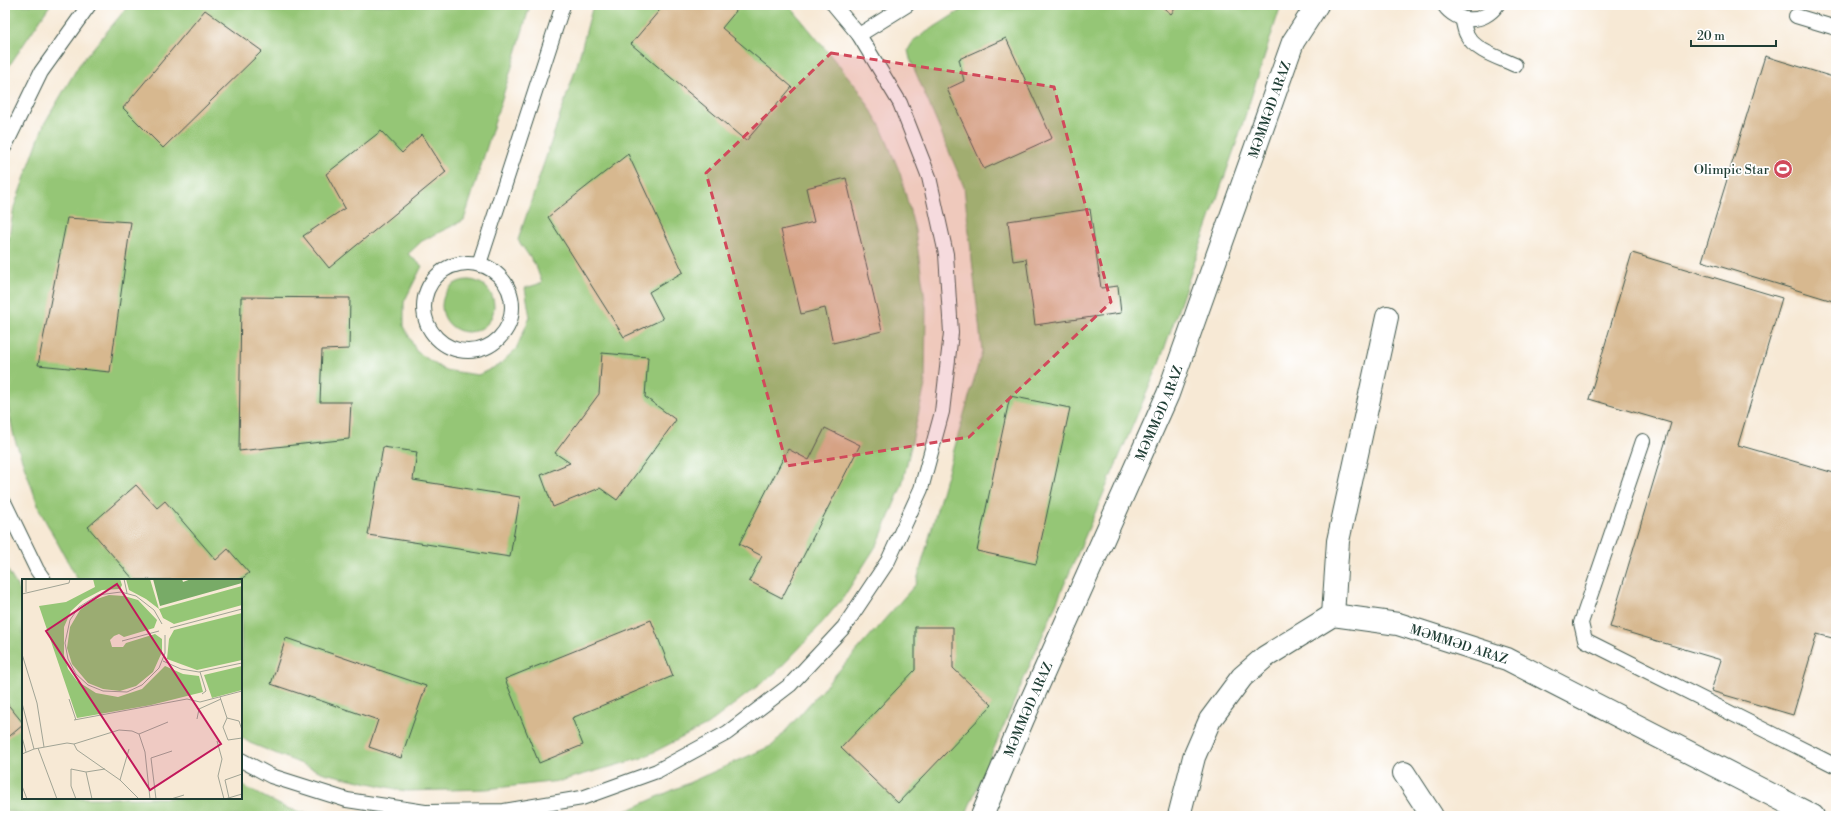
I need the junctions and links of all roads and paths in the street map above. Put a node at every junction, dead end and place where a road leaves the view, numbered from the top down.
1 (89, 5) edge
2 (563, 5) edge
3 (834, 5) edge
4 (907, 5) edge
5 (1317, 5) edge
6 (1444, 5) edge
7 (1497, 5) edge
8 (1796, 16) dead end
9 (1462, 19) junction
10 (1836, 28) edge
11 (859, 35) junction
12 (1515, 65) dead end
13 (5, 146) edge
14 (479, 264) junction
15 (1387, 317) dead end
16 (1642, 440) dead end
17 (5, 504) edge
18 (43, 579) edge
19 (1333, 615) junction
20 (242, 761) edge
21 (1836, 766) edge
22 (1404, 773) dead end
23 (982, 816) edge
24 (1179, 816) edge
25 (1432, 816) edge
26 (1813, 816) edge

1 - 13 lane
2 - 14 lane
3 - 11 lane
4 - 11 lane
5 - 23 street, MƏMMƏD ARAZ
6 - 9 lane
7 - 9 lane
8 - 10 lane
9 - 12 lane
11 - 20 lane
14 - 14 lane
15 - 19 street
16 - 21 lane
17 - 18 lane
19 - 24 street
19 - 26 street, MƏMMƏD ARAZ
22 - 25 street

